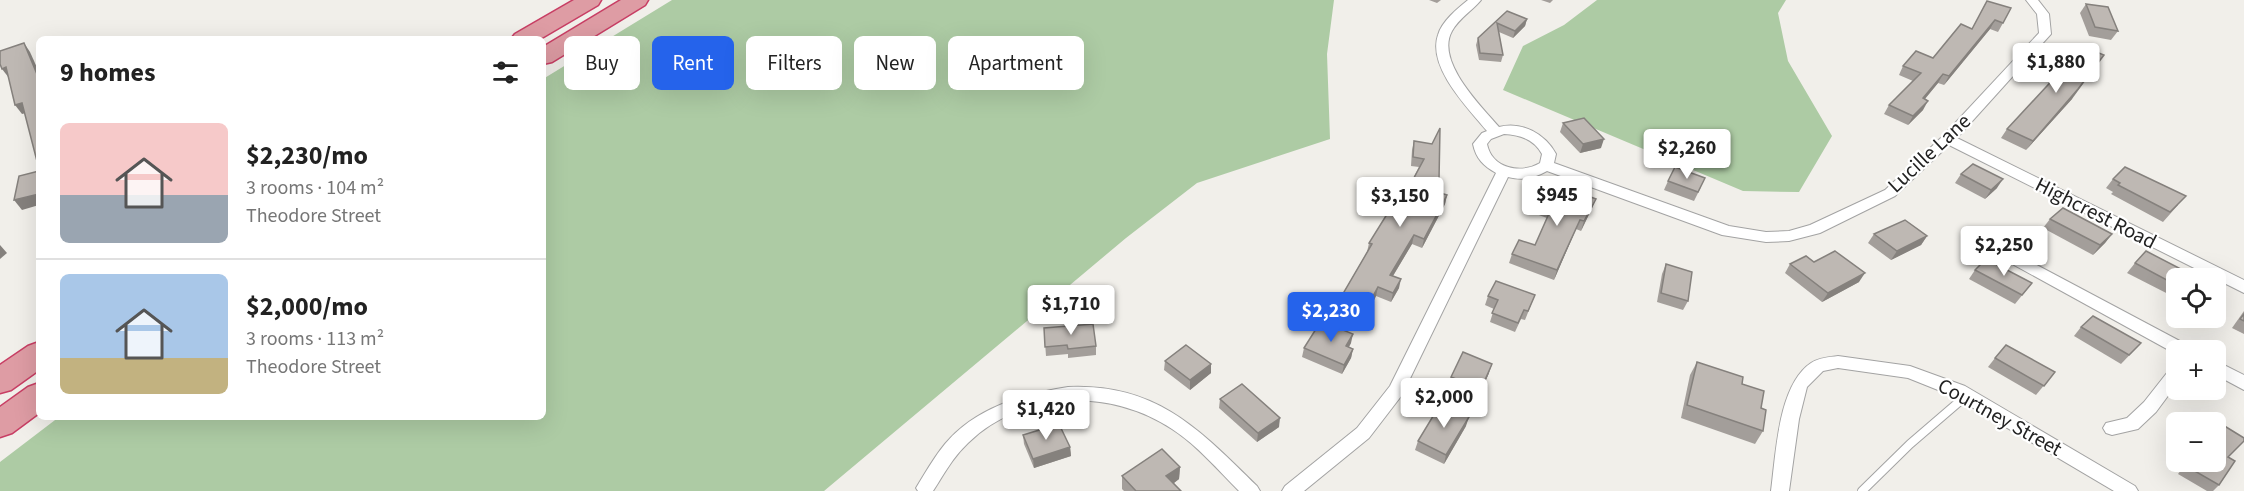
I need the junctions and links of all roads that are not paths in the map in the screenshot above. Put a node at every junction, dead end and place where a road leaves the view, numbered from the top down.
1 (590, 0) edge
2 (637, 0) edge
3 (1475, 0) edge
4 (2031, 0) edge
5 (529, 36) edge
6 (546, 55) edge
7 (1495, 131) junction
8 (1948, 139) junction
9 (1546, 165) junction
10 (1504, 171) junction
11 (2001, 251) dead end
12 (2244, 287) edge
13 (2166, 341) edge
14 (36, 356) edge
15 (2226, 373) edge
16 (0, 381) edge
17 (2244, 383) edge
18 (2166, 387) edge
19 (1967, 395) junction
20 (36, 398) edge
21 (0, 424) edge
22 (2112, 428) dead end
23 (925, 489) dead end
24 (1251, 491) edge
25 (1291, 491) edge
26 (1780, 491) edge
27 (1863, 491) edge
28 (2129, 491) edge

1 - 5 highway
2 - 6 highway
3 - 7 street
4 - 8 street, Lucille Lane
7 - 9 street
7 - 10 street
8 - 9 street, Lucille Lane
8 - 12 street, Highcrest Road
9 - 10 street
10 - 25 street
11 - 13 street
14 - 16 highway
15 - 17 street
18 - 22 street
19 - 26 street, Courtney Street
19 - 27 lane
19 - 28 street, Courtney Street
20 - 21 highway
23 - 24 street

